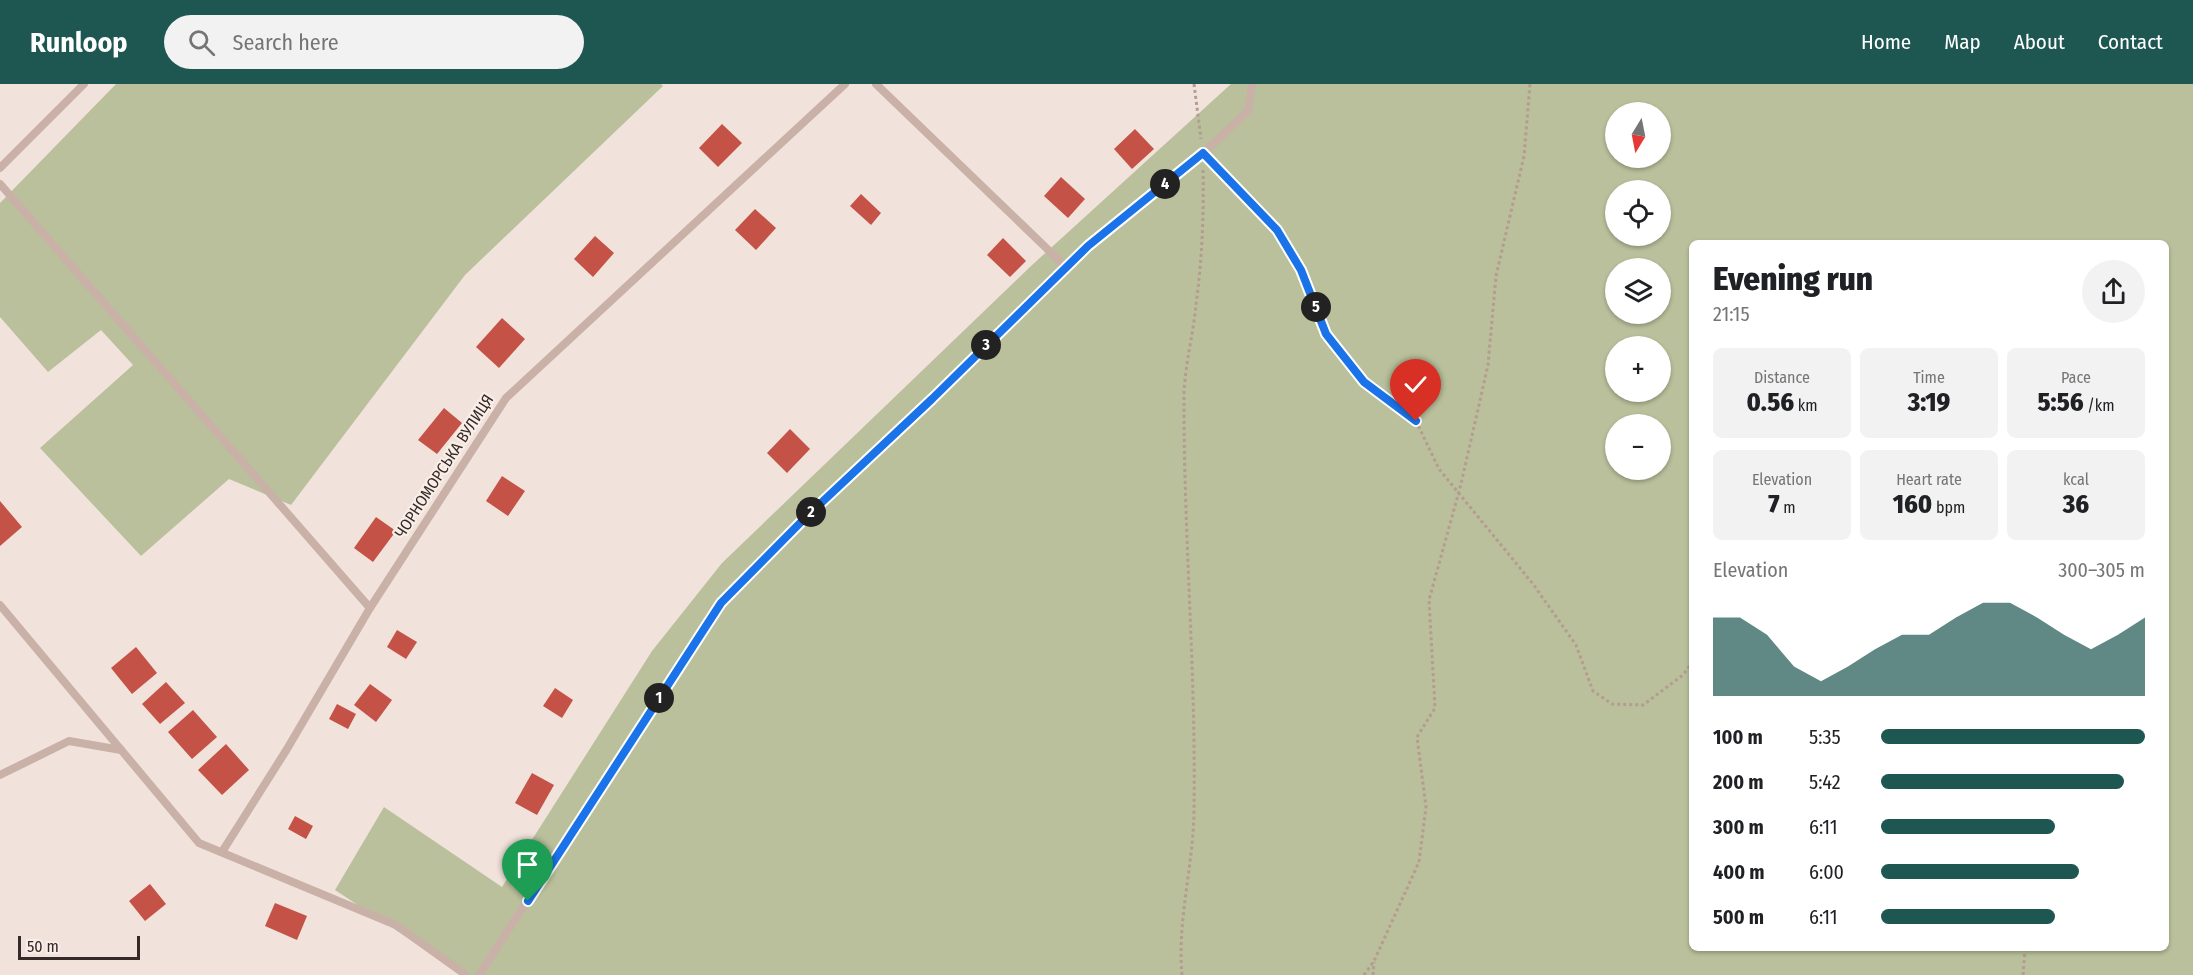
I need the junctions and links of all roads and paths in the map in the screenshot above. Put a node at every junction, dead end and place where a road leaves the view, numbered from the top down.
1 (84, 84) edge
2 (845, 84) edge
3 (876, 84) edge
4 (1194, 84) edge
5 (1252, 84) edge
6 (1530, 84) edge
7 (1203, 153) junction
8 (0, 168) edge
9 (0, 184) edge
10 (1066, 267) junction
11 (1458, 492) junction
12 (0, 605) edge
13 (370, 608) junction
14 (1689, 667) edge
15 (121, 750) junction
16 (0, 774) edge
17 (222, 852) junction
18 (2025, 951) edge
19 (1374, 961) junction
20 (466, 975) edge
21 (479, 975) edge
22 (1182, 975) edge
23 (1364, 975) edge
24 (1373, 975) edge
25 (2023, 975) edge

1 - 8 lane
2 - 13 lane, ЧОРНОМОРСЬКА ВУЛИЦЯ
3 - 10 lane
4 - 7 path
5 - 7 lane
6 - 11 path
7 - 10 lane
7 - 11 path
7 - 22 path
9 - 13 lane
10 - 21 lane
11 - 14 path
11 - 19 path
12 - 15 lane
13 - 17 lane, ЧОРНОМОРСЬКА ВУЛИЦЯ
15 - 16 lane
15 - 17 lane
17 - 20 lane
18 - 25 path
19 - 23 path
19 - 24 path

